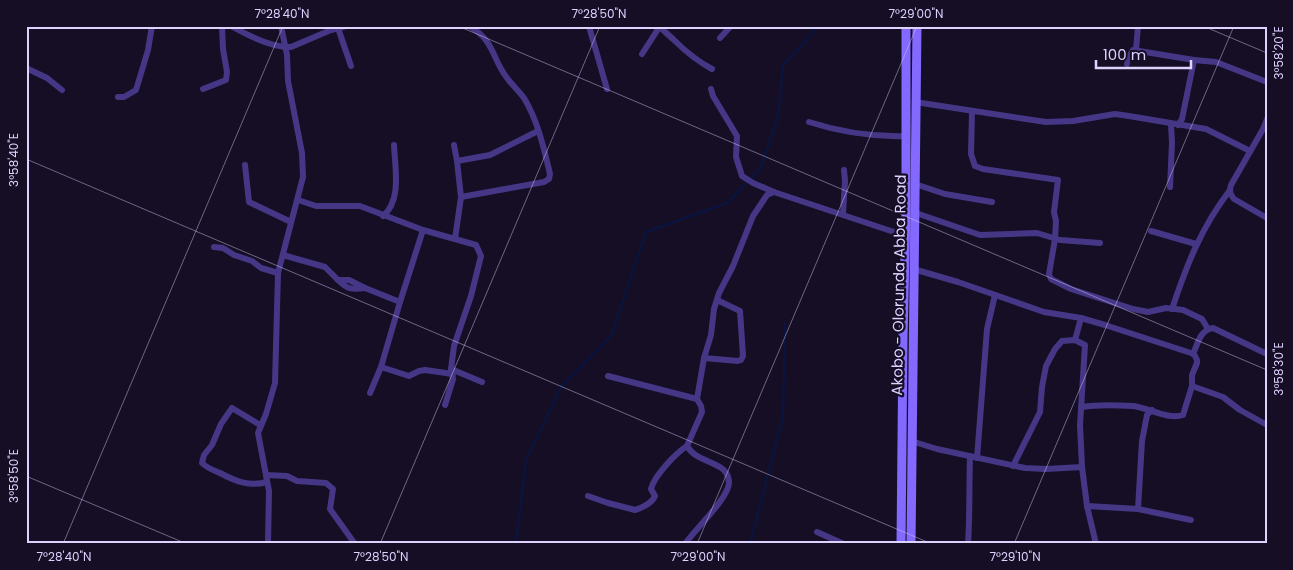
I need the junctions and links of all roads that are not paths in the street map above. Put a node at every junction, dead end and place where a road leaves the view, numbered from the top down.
1 (152, 26) edge
2 (222, 26) edge
3 (231, 26) edge
4 (282, 26) edge
5 (346, 26) edge
6 (469, 26) edge
7 (591, 26) edge
8 (660, 26) edge
9 (731, 26) edge
10 (906, 26) edge
11 (917, 26) edge
12 (1138, 26) edge
13 (338, 28) junction
14 (720, 38) dead end
15 (285, 47) junction
16 (1136, 50) junction
17 (642, 54) dead end
18 (906, 58) junction
19 (916, 58) junction
20 (1194, 60) junction
21 (1127, 64) dead end
22 (351, 66) dead end
23 (26, 68) edge
24 (712, 69) dead end
25 (1267, 82) edge
26 (203, 89) dead end
27 (607, 89) dead end
28 (712, 89) dead end
29 (62, 90) dead end
30 (118, 97) dead end
31 (915, 102) junction
32 (972, 110) junction
33 (1267, 119) edge
34 (810, 122) dead end
35 (1175, 125) junction
36 (1265, 130) edge
37 (538, 131) junction
38 (906, 136) junction
39 (394, 145) dead end
40 (454, 145) dead end
41 (1250, 151) junction
42 (457, 161) junction
43 (245, 164) dead end
44 (844, 170) dead end
45 (915, 184) junction
46 (1170, 187) dead end
47 (1230, 190) junction
48 (774, 192) junction
49 (461, 197) junction
50 (298, 200) junction
51 (992, 202) dead end
52 (916, 213) junction
53 (843, 214) junction
54 (383, 216) junction
55 (1267, 218) edge
56 (291, 222) junction
57 (423, 230) junction
58 (1151, 231) dead end
59 (906, 236) junction
60 (455, 239) junction
61 (1055, 239) junction
62 (1100, 243) dead end
63 (1196, 244) junction
64 (214, 247) dead end
65 (283, 255) junction
66 (913, 269) junction
67 (278, 273) junction
68 (995, 295) junction
69 (717, 300) junction
70 (400, 302) junction
71 (1172, 309) junction
72 (1081, 318) junction
73 (1208, 329) junction
74 (1075, 340) junction
75 (1193, 354) junction
76 (1267, 354) edge
77 (704, 358) junction
78 (381, 367) junction
79 (452, 372) junction
80 (608, 376) dead end
81 (482, 382) dead end
82 (1192, 386) junction
83 (370, 393) dead end
84 (697, 399) junction
85 (445, 405) dead end
86 (1082, 407) junction
87 (1149, 413) junction
88 (260, 425) junction
89 (1267, 426) edge
90 (911, 441) junction
91 (687, 446) junction
92 (973, 457) junction
93 (1013, 466) junction
94 (1082, 467) junction
95 (266, 478) junction
96 (588, 496) dead end
97 (1087, 506) junction
98 (1138, 509) junction
99 (1191, 520) dead end
100 (816, 532) dead end
101 (268, 544) edge
102 (355, 544) edge
103 (686, 544) edge
104 (844, 544) edge
105 (902, 544) edge
106 (911, 544) edge
107 (968, 544) edge
108 (1096, 544) edge

1 - 30 street
2 - 26 street
3 - 15 street
4 - 15 street
5 - 13 street
6 - 37 street
7 - 27 street
8 - 17 street
8 - 24 street
9 - 14 street
10 - 18 main road, Akobo - Olorunda Abba Road
11 - 19 main road, Akobo - Olorunda Abba Road
12 - 16 street
13 - 15 street
13 - 22 street
15 - 50 street
16 - 20 street
16 - 21 street
18 - 19 main road
18 - 38 main road, Akobo - Olorunda Abba Road
19 - 31 main road, Akobo - Olorunda Abba Road
20 - 25 street
20 - 35 street
23 - 29 street
28 - 48 street
31 - 32 street
31 - 45 main road, Akobo - Olorunda Abba Road
32 - 35 street
32 - 61 street
33 - 36 street
34 - 38 street
35 - 41 street
35 - 46 street
36 - 41 street
37 - 42 street
37 - 49 street
38 - 59 main road, Akobo - Olorunda Abba Road
39 - 54 street
40 - 42 street
41 - 47 street
42 - 49 street
43 - 56 street
44 - 53 street
45 - 51 street
45 - 52 main road, Akobo - Olorunda Abba Road
47 - 55 street
47 - 63 street
48 - 53 street
48 - 69 street
49 - 60 street
50 - 54 street
50 - 56 street
52 - 61 street
52 - 66 main road, Akobo - Olorunda Abba Road
53 - 59 street
54 - 57 street
56 - 65 street
57 - 60 street
57 - 70 street
58 - 63 street
59 - 105 main road, Akobo - Olorunda Abba Road
60 - 79 street
61 - 62 street
61 - 71 street
63 - 71 street
64 - 67 street
65 - 67 street
65 - 70 street
66 - 68 street
66 - 90 main road, Akobo - Olorunda Abba Road
67 - 88 street
68 - 72 street
68 - 92 street
69 - 77 street
69 - 77 street
70 - 78 street
71 - 73 street
72 - 74 street
72 - 75 street
73 - 75 street
73 - 76 street
74 - 86 street
74 - 93 street
75 - 82 street
77 - 84 street
78 - 79 street
78 - 83 street
79 - 81 street
79 - 85 street
80 - 84 street
82 - 87 street
82 - 89 street
84 - 91 street
86 - 87 street
86 - 94 street
87 - 98 street
88 - 95 street
88 - 95 street
90 - 92 street
90 - 106 main road, Akobo - Olorunda Abba Road
91 - 96 street
91 - 103 street
92 - 93 street
92 - 107 street
93 - 94 street
94 - 97 street
95 - 101 street
95 - 102 street
97 - 98 street
97 - 108 street
98 - 99 street
100 - 104 street

